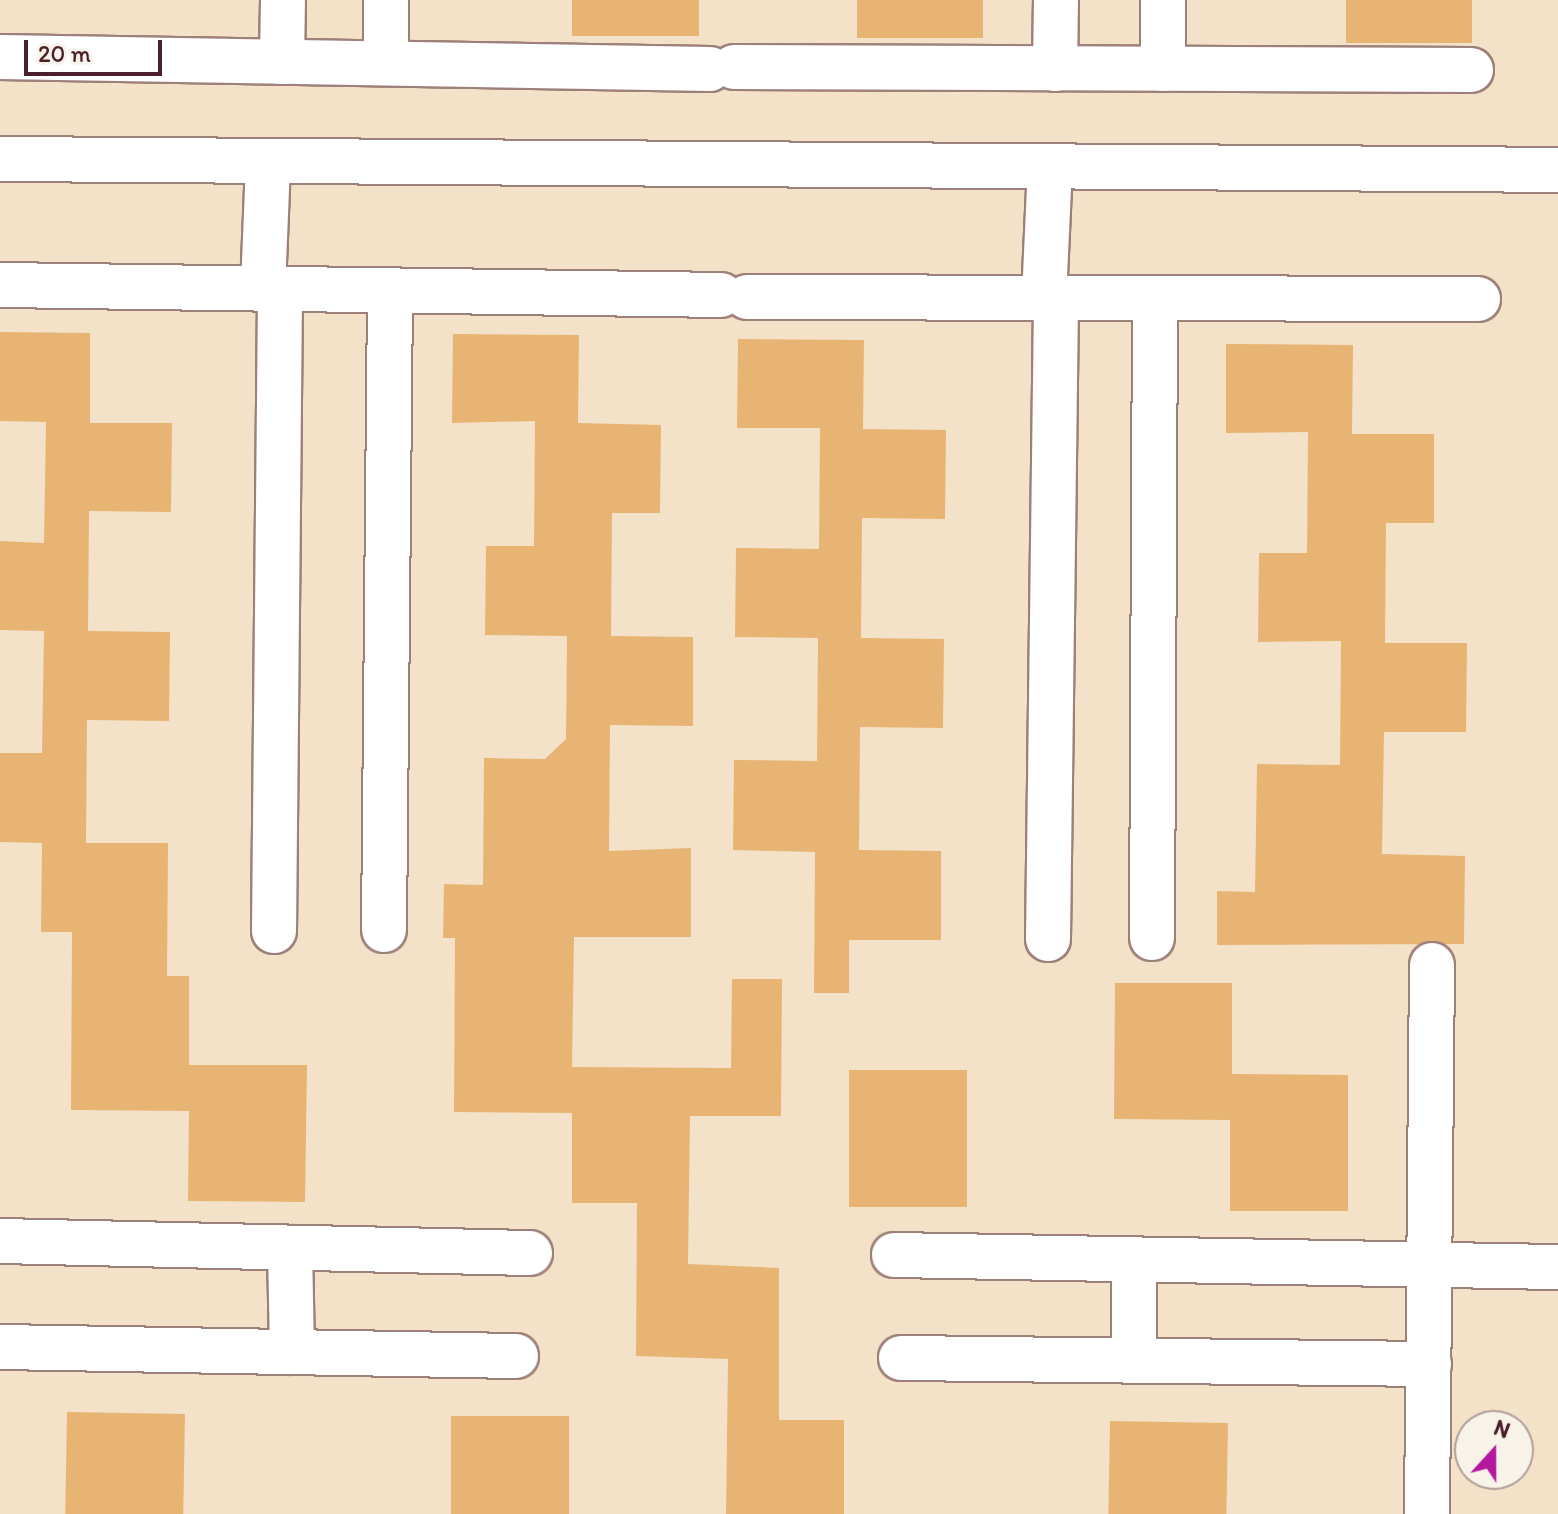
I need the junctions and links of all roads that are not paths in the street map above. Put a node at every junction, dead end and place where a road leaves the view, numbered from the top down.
1 (283, 0) edge
2 (386, 0) edge
3 (1056, 0) edge
4 (1163, 0) edge
5 (0, 57) edge
6 (282, 62) junction
7 (386, 63) junction
8 (1055, 69) junction
9 (1163, 69) junction
10 (1471, 70) dead end
11 (0, 159) edge
12 (268, 164) junction
13 (1050, 167) junction
14 (1558, 170) edge
15 (0, 285) edge
16 (272, 288) junction
17 (390, 290) junction
18 (1050, 298) junction
19 (1155, 298) junction
20 (1478, 299) dead end
21 (384, 930) dead end
22 (274, 931) dead end
23 (1152, 938) dead end
24 (1048, 939) dead end
25 (1432, 965) dead end
26 (0, 1241) edge
27 (290, 1248) junction
28 (530, 1253) dead end
29 (894, 1255) dead end
30 (1134, 1259) junction
31 (1429, 1261) junction
32 (1558, 1267) edge
33 (0, 1347) edge
34 (292, 1352) junction
35 (516, 1356) dead end
36 (901, 1358) dead end
37 (1134, 1360) junction
38 (1429, 1364) junction
39 (1427, 1514) edge

1 - 6 street
2 - 7 street
3 - 8 street
4 - 9 street
5 - 6 street
6 - 7 street
7 - 8 street
8 - 9 street
9 - 10 street
11 - 12 street
12 - 13 street
12 - 16 street
13 - 14 street
13 - 18 street
15 - 16 street
16 - 17 street
16 - 22 street
17 - 18 street
17 - 21 street
18 - 19 street
18 - 24 street
19 - 20 street
19 - 23 street
25 - 31 street
26 - 27 street
27 - 28 street
27 - 34 street
29 - 30 street
30 - 31 street
30 - 37 street
31 - 32 street
31 - 38 street
33 - 34 street
34 - 35 street
36 - 37 street
37 - 38 street
38 - 39 street

